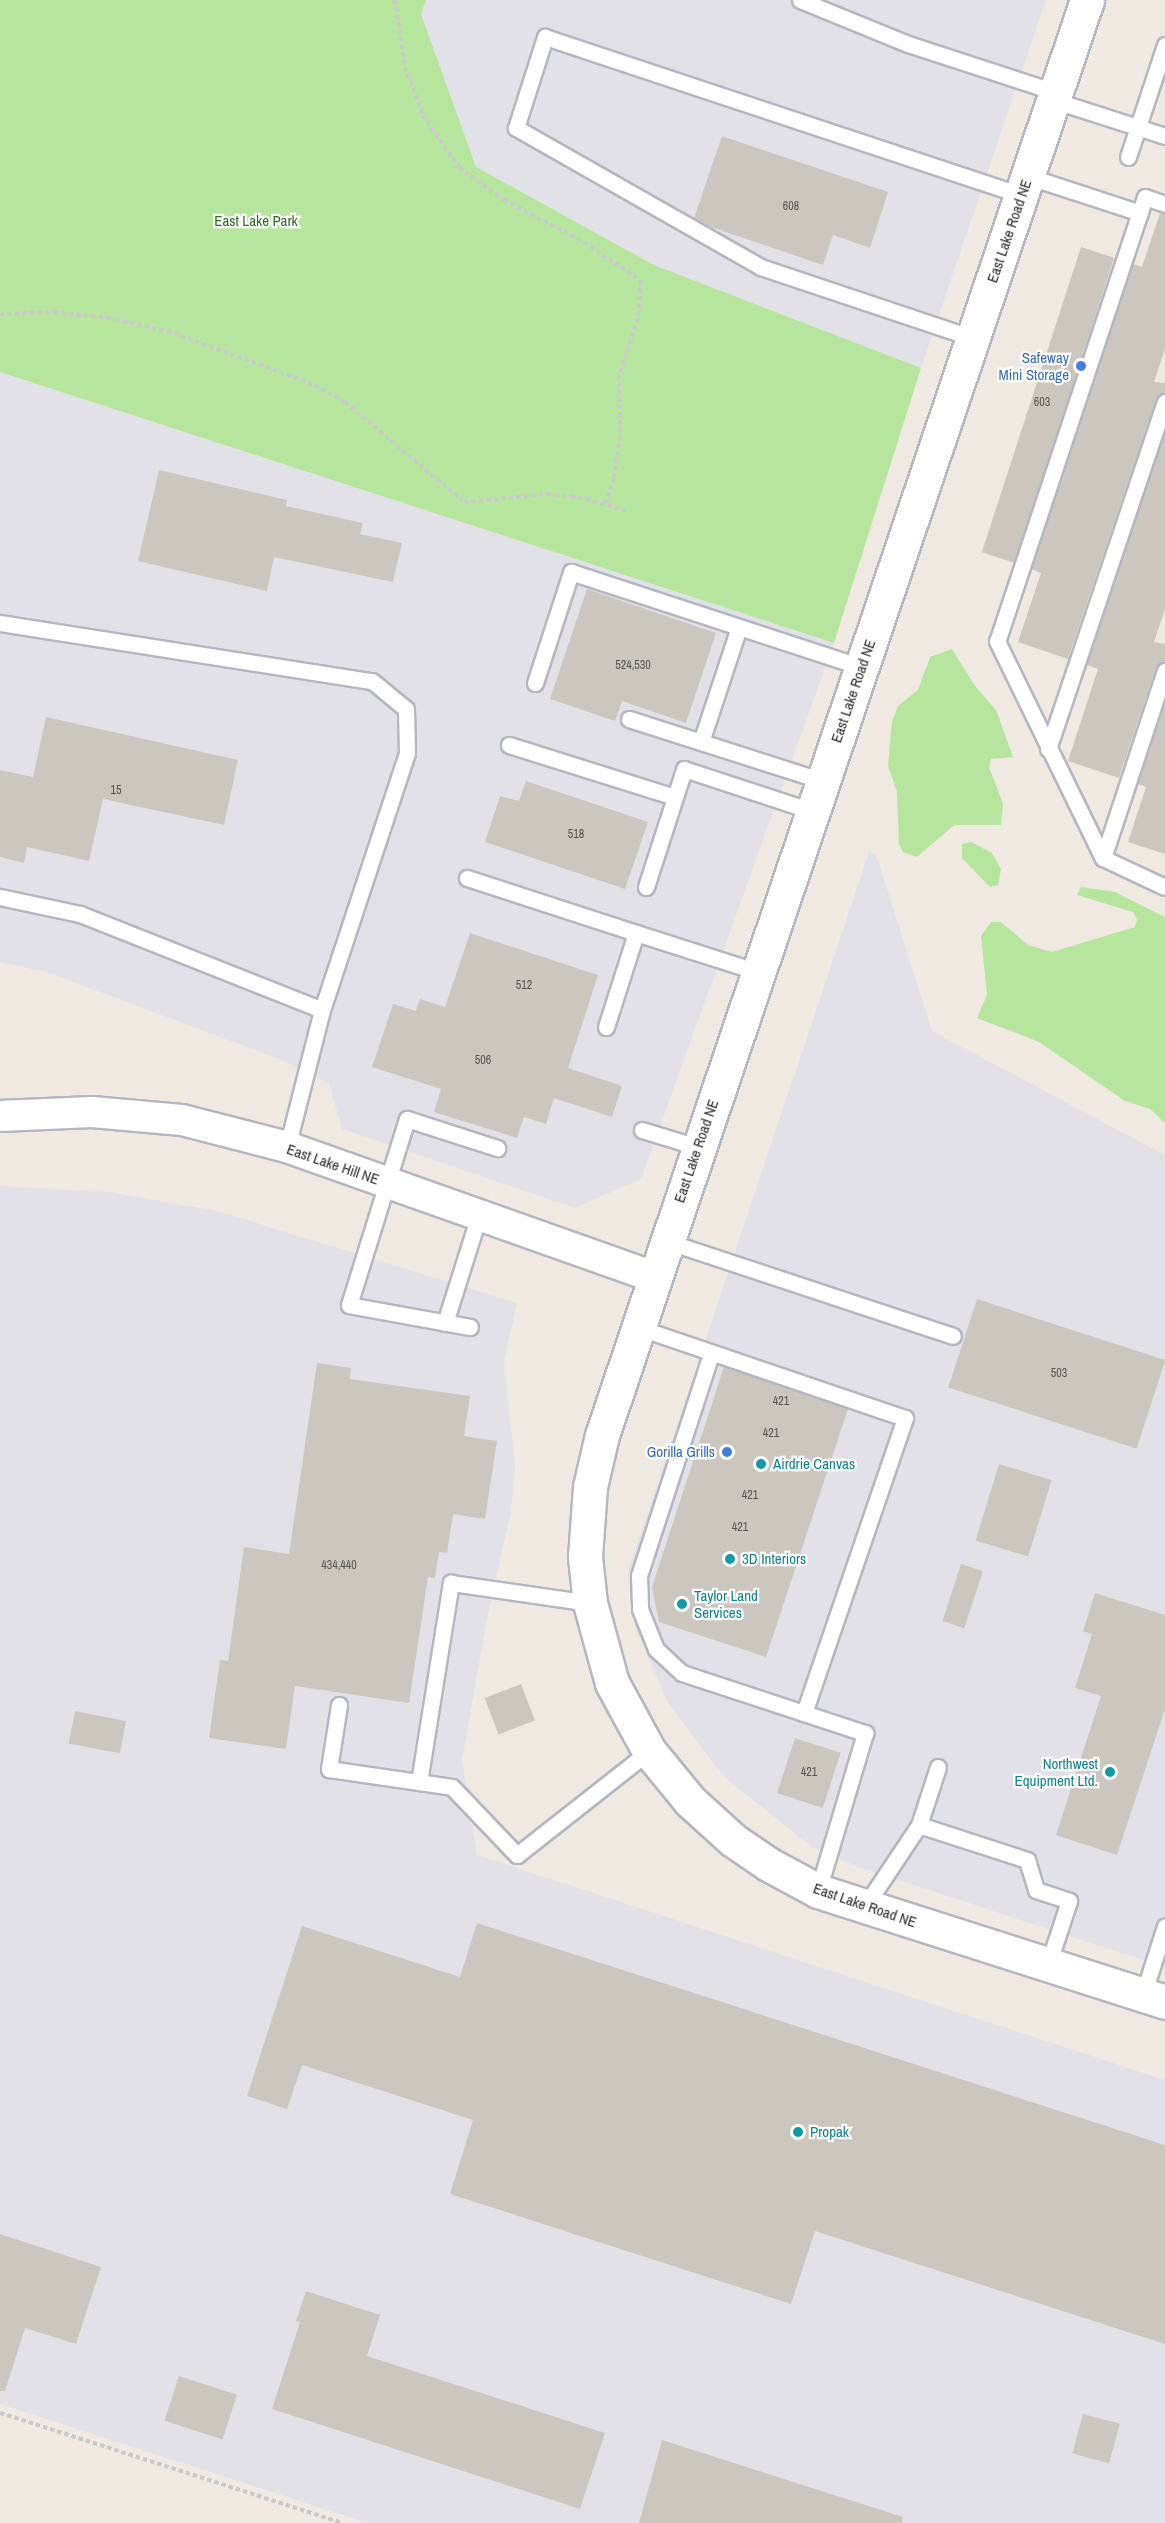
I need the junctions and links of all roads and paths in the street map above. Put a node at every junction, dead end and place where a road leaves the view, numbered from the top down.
1 (395, 0) edge
2 (800, 0) edge
3 (1087, 0) edge
4 (1165, 45) edge
5 (1054, 96) junction
6 (1137, 127) junction
7 (1165, 136) edge
8 (1128, 157) dead end
9 (1024, 185) junction
10 (1165, 204) edge
11 (1140, 213) junction
12 (0, 314) edge
13 (973, 338) junction
14 (1165, 402) edge
15 (605, 504) junction
16 (626, 511) dead end
17 (0, 623) edge
18 (739, 627) junction
19 (862, 667) junction
20 (1165, 671) edge
21 (535, 683) dead end
22 (629, 718) dead end
23 (701, 742) junction
24 (509, 745) dead end
25 (1047, 749) junction
26 (818, 796) junction
27 (675, 797) junction
28 (1102, 858) junction
29 (467, 878) dead end
30 (646, 887) dead end
31 (1165, 887) edge
32 (0, 897) edge
33 (636, 933) junction
34 (758, 972) junction
35 (322, 1010) junction
36 (606, 1027) dead end
37 (0, 1116) edge
38 (642, 1130) dead end
39 (287, 1147) junction
40 (698, 1147) junction
41 (497, 1148) dead end
42 (387, 1182) junction
43 (479, 1215) junction
44 (666, 1241) junction
45 (654, 1277) junction
46 (445, 1323) junction
47 (470, 1327) dead end
48 (637, 1327) junction
49 (953, 1336) dead end
50 (711, 1354) junction
51 (590, 1603) junction
52 (339, 1705) dead end
53 (804, 1713) junction
54 (649, 1751) junction
55 (938, 1767) dead end
56 (419, 1782) junction
57 (919, 1825) junction
58 (818, 1891) junction
59 (865, 1906) junction
60 (1165, 1926) edge
61 (1048, 1965) junction
62 (1154, 1999) edge
63 (0, 2413) edge
64 (342, 2523) edge

1 - 15 path
2 - 5 lane
3 - 5 street, East Lake Road NE
4 - 6 lane
5 - 6 lane
5 - 9 street, East Lake Road NE
6 - 7 lane
6 - 8 lane
9 - 11 lane
9 - 13 street, East Lake Road NE
9 - 13 lane
10 - 11 lane
11 - 25 lane
12 - 15 path
13 - 19 street, East Lake Road NE
14 - 25 lane
15 - 16 path
17 - 35 lane
18 - 19 lane
18 - 21 lane
18 - 23 lane
19 - 26 street, East Lake Road NE
20 - 28 lane
22 - 23 lane
23 - 26 lane
24 - 27 lane
25 - 28 lane
26 - 27 lane
26 - 34 street, East Lake Road NE
27 - 30 lane
28 - 31 lane
29 - 33 lane
32 - 35 lane
33 - 34 lane
33 - 36 lane
34 - 40 street, East Lake Road NE
35 - 39 lane
37 - 39 street, East Lake Hill NE
38 - 40 lane
39 - 42 street, East Lake Hill NE
40 - 44 street, East Lake Road NE
41 - 42 lane
42 - 43 street, East Lake Hill NE
42 - 46 lane
43 - 45 street, East Lake Hill NE
43 - 46 lane
44 - 45 street, East Lake Road NE
44 - 49 lane
45 - 48 street, East Lake Road NE
46 - 47 lane
48 - 50 lane
48 - 51 street, East Lake Road NE
50 - 53 lane
50 - 53 lane
51 - 54 street, East Lake Road NE
51 - 56 lane
52 - 56 lane
53 - 58 lane
54 - 56 lane
54 - 58 street, East Lake Road NE
55 - 57 lane
57 - 59 lane
57 - 61 lane
58 - 59 street, East Lake Road NE
59 - 61 street, East Lake Road NE
60 - 62 lane
61 - 62 street, East Lake Road NE
63 - 64 path

